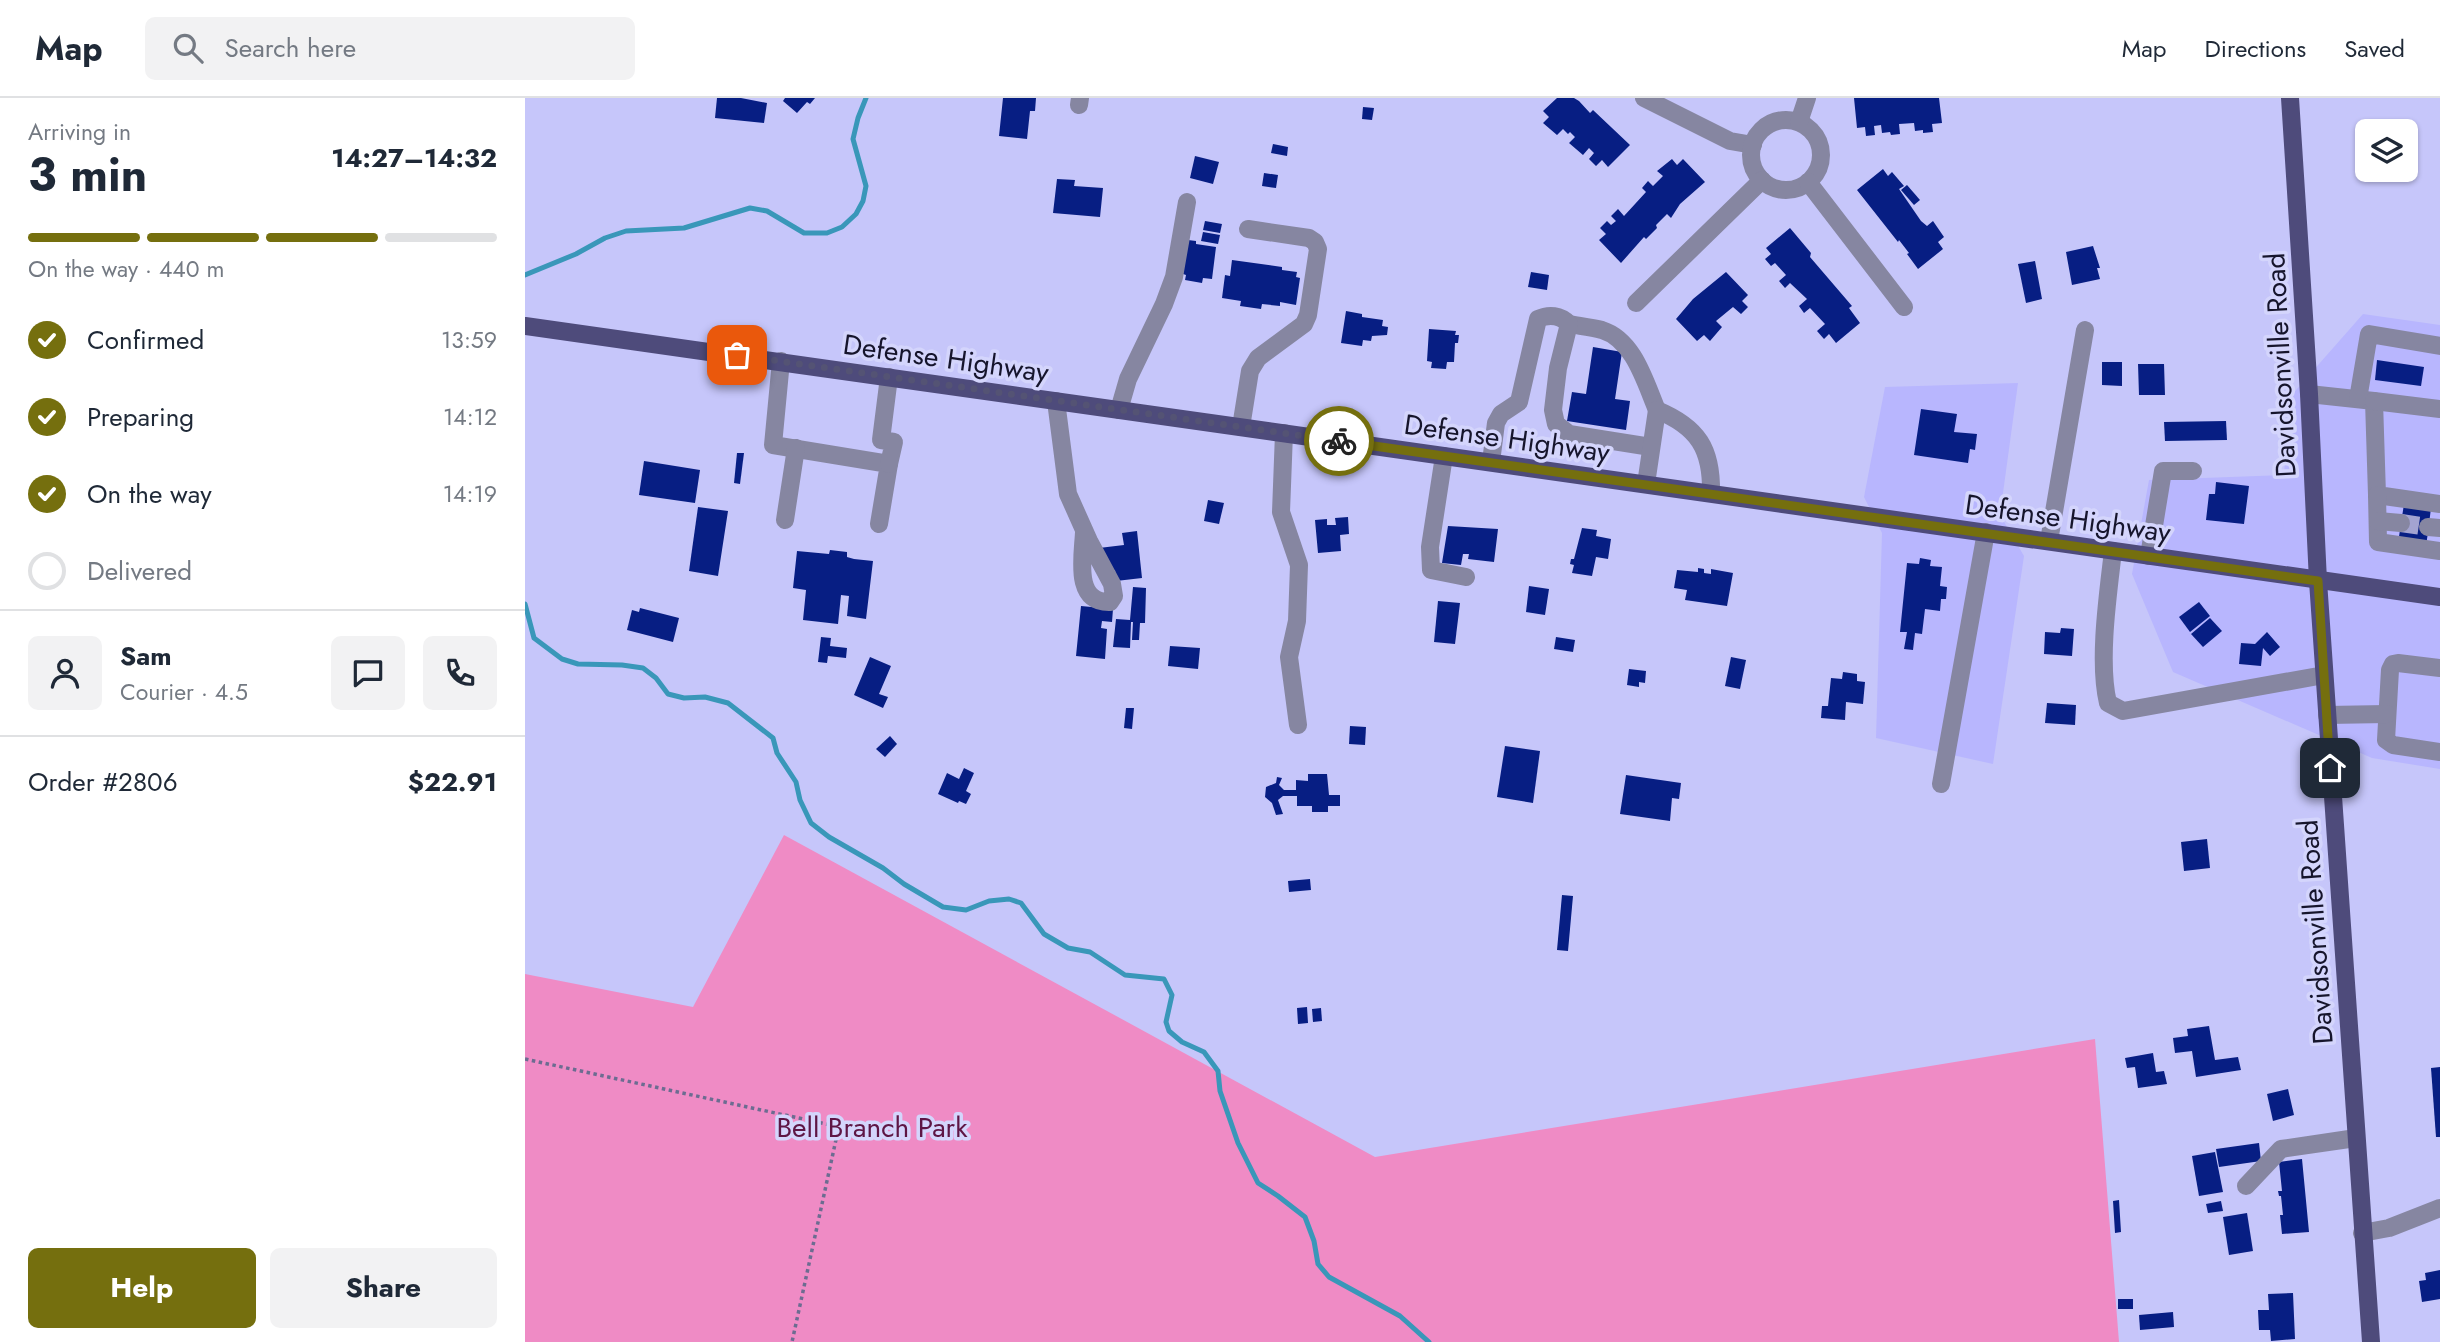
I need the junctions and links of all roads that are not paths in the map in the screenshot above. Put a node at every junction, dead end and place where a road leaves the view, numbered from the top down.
1 (1644, 98) edge
2 (1807, 98) edge
3 (2290, 98) edge
4 (1799, 122) junction
5 (1752, 145) junction
6 (1762, 180) junction
7 (1808, 182) junction
8 (1187, 202) dead end
9 (1248, 229) dead end
10 (1636, 303) dead end
11 (1904, 307) dead end
12 (1569, 324) junction
13 (525, 326) edge
14 (2085, 330) dead end
15 (2440, 346) edge
16 (781, 361) junction
17 (889, 377) junction
18 (2309, 394) junction
19 (2366, 400) junction
20 (1056, 401) junction
21 (2440, 409) edge
22 (1119, 410) junction
23 (1657, 410) junction
24 (1241, 427) junction
25 (1284, 433) junction
26 (1651, 447) junction
27 (796, 449) junction
28 (1444, 456) junction
29 (1491, 462) junction
30 (889, 464) junction
31 (2193, 471) dead end
32 (1646, 484) junction
33 (1711, 493) junction
34 (2377, 495) junction
35 (2440, 504) edge
36 (785, 520) dead end
37 (2378, 521) junction
38 (2401, 523) tunnel mouth
39 (879, 524) dead end
40 (1084, 532) dead end
41 (1986, 532) junction
42 (2049, 541) junction
43 (2113, 551) junction
44 (2440, 551) edge
45 (2149, 556) junction
46 (1466, 577) dead end
47 (2318, 581) junction
48 (2440, 597) edge
49 (2440, 668) edge
50 (2324, 676) junction
51 (2387, 714) junction
52 (2327, 715) junction
53 (1298, 725) dead end
54 (2440, 751) edge
55 (1941, 784) dead end
56 (2355, 1138) junction
57 (2246, 1186) dead end
58 (2440, 1208) edge
59 (2362, 1233) junction
60 (2371, 1342) edge

1 - 5 street
2 - 4 street
3 - 18 main road, Davidsonville Road
4 - 5 street
4 - 7 street
5 - 6 street
6 - 7 street
6 - 10 street
7 - 11 street
8 - 22 street
9 - 24 street
12 - 23 street
12 - 26 street
12 - 29 street
13 - 16 main road, Defense Highway
14 - 42 street
15 - 19 street
16 - 17 main road, Defense Highway
16 - 27 street
17 - 20 main road, Defense Highway
17 - 30 street
18 - 19 street
18 - 47 main road, Davidsonville Road
19 - 21 street
19 - 34 street
20 - 22 main road, Defense Highway
20 - 40 street
22 - 24 main road, Defense Highway
23 - 26 street
23 - 33 street
24 - 25 main road, Defense Highway
25 - 28 main road, Defense Highway
25 - 53 street
26 - 32 street
27 - 30 street
27 - 36 street
28 - 29 main road, Defense Highway
28 - 46 street
29 - 32 main road, Defense Highway
30 - 39 street
31 - 45 street
32 - 33 main road, Defense Highway
33 - 41 main road, Defense Highway
34 - 35 street
34 - 37 street
37 - 38 street
37 - 44 street
41 - 42 main road, Defense Highway
41 - 55 street
42 - 43 main road, Defense Highway
43 - 45 main road, Defense Highway
43 - 50 street
45 - 47 main road, Defense Highway
47 - 48 main road, Defense Highway
47 - 50 main road, Davidsonville Road
49 - 51 street
50 - 52 main road, Davidsonville Road
51 - 52 street
51 - 54 street
52 - 56 main road, Davidsonville Road
56 - 57 street
56 - 59 main road, Davidsonville Road
58 - 59 street
59 - 60 main road, Davidsonville Road

